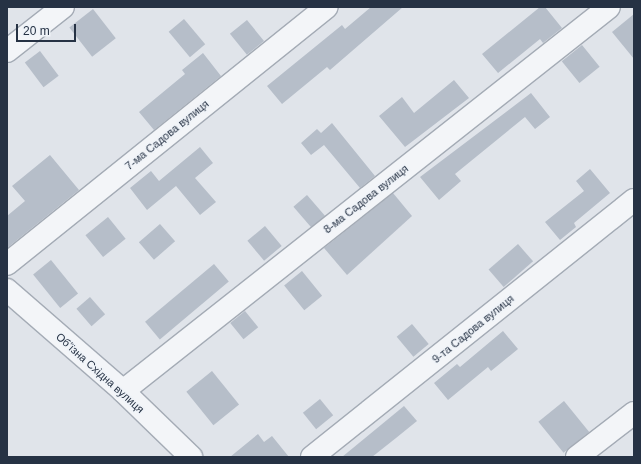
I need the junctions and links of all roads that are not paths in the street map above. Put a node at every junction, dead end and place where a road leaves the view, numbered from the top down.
1 (63, 7) edge
2 (327, 7) edge
3 (609, 7) edge
4 (7, 51) edge
5 (634, 200) edge
6 (7, 264) edge
7 (7, 290) edge
8 (123, 391) junction
9 (634, 413) edge
10 (191, 457) edge
11 (312, 457) edge
12 (577, 457) edge

1 - 4 street
2 - 6 street, 7-ма Садова вулиця
3 - 8 street, 8-ма Садова вулиця
5 - 11 street, 9-та Садова вулиця
7 - 8 street, Обʼїзна Східна вулиця
8 - 10 street, Обʼїзна Східна вулиця
9 - 12 street

